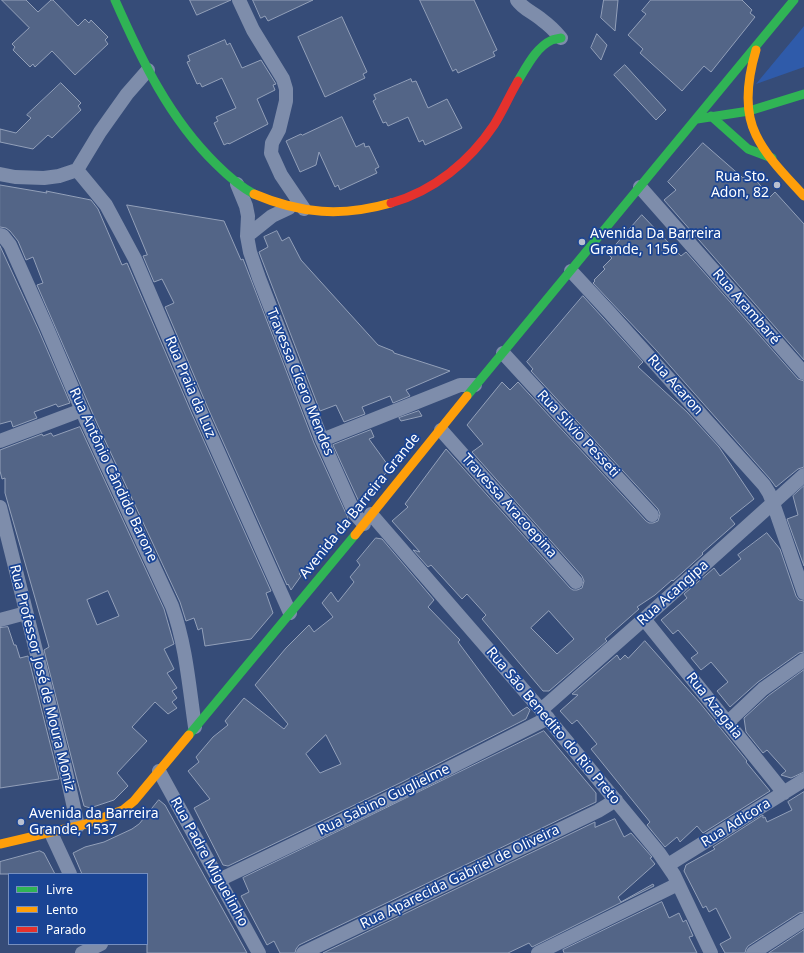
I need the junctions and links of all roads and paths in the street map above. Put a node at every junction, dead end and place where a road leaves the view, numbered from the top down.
1 (116, 0) edge
2 (239, 0) edge
3 (517, 0) edge
4 (794, 0) edge
5 (560, 38) joint
6 (758, 43) junction
7 (148, 70) junction
8 (804, 94) edge
9 (749, 111) junction
10 (711, 116) junction
11 (697, 119) junction
12 (772, 158) junction
13 (77, 170) junction
14 (0, 174) edge
15 (237, 184) junction
16 (640, 187) junction
17 (804, 196) edge
18 (289, 208) junction
19 (304, 209) junction
20 (0, 235) edge
21 (247, 236) junction
22 (571, 271) junction
23 (503, 353) junction
24 (804, 373) edge
25 (475, 385) junction
26 (82, 410) junction
27 (441, 430) junction
28 (322, 440) junction
29 (0, 441) edge
30 (804, 475) edge
31 (773, 503) junction
32 (0, 507) edge
33 (652, 515) dead end
34 (368, 519) junction
35 (6, 559) edge
36 (576, 582) dead end
37 (804, 593) edge
38 (26, 613) junction
39 (290, 613) junction
40 (644, 619) junction
41 (0, 620) edge
42 (804, 660) edge
43 (545, 714) junction
44 (727, 723) junction
45 (195, 727) junction
46 (159, 771) junction
47 (804, 780) edge
48 (784, 793) junction
49 (616, 800) junction
50 (78, 826) junction
51 (51, 833) junction
52 (0, 844) edge
53 (668, 865) junction
54 (70, 873) edge
55 (219, 880) junction
56 (678, 884) junction
57 (804, 920) edge
58 (100, 945) edge
59 (82, 953) edge
60 (259, 953) edge
61 (303, 953) edge
62 (538, 953) edge
63 (711, 953) edge
64 (753, 953) edge

1 - 7 main road
2 - 19 street
3 - 5 street
4 - 6 main road, Avenida da Barreira Grande
5 - 19 main road
6 - 9 main road
6 - 11 main road, Avenida da Barreira Grande
7 - 13 street
7 - 15 main road
8 - 9 main road
9 - 10 main road
9 - 12 main road
10 - 11 main road
10 - 12 main road
11 - 16 main road, Avenida da Barreira Grande
12 - 17 main road
13 - 14 street
13 - 39 street, Rua Praia da Luz
15 - 18 main road
15 - 21 street, Travessa Cícero Mendes
16 - 22 main road, Avenida da Barreira Grande
16 - 24 street, Rua Arambaré
18 - 19 main road
18 - 21 street
20 - 26 street, Rua Antônio Cândido Barone
21 - 28 street, Travessa Cícero Mendes
22 - 23 main road, Avenida da Barreira Grande
22 - 31 street, Rua Acaron
23 - 25 main road, Avenida da Barreira Grande
23 - 33 street, Rua Silvio Pesseti
25 - 27 main road, Avenida da Barreira Grande
25 - 28 street
26 - 29 street
26 - 45 street, Rua Antônio Cândido Barone
27 - 34 main road, Avenida da Barreira Grande
27 - 36 street, Travessa Aracoepina
28 - 34 street, Travessa Cícero Mendes
30 - 31 street, Rua Acangipa
31 - 37 street, Rua Acaron
31 - 40 street, Rua Acangipa
32 - 35 street, Rua Professor José de Moura Moniz
34 - 39 main road, Avenida da Barreira Grande
34 - 43 street, Rua São Benedito do Rio Preto
35 - 38 street, Rua Professor José de Moura Moniz
38 - 41 street
38 - 50 street, Rua Professor José de Moura Moniz
39 - 45 main road, Avenida da Barreira Grande
40 - 43 street, Rua Acangipa
40 - 44 street, Rua Azagaia
42 - 44 street
43 - 49 street, Rua São Benedito do Rio Preto
43 - 55 street, Rua Sabino Guglielme
44 - 48 street, Rua Azagaia
45 - 46 main road, Avenida da Barreira Grande
46 - 50 main road, Avenida da Barreira Grande
46 - 55 street, Rua Padre Miguelinho
47 - 48 street, Rua Adicora
48 - 53 street, Rua Adicora
49 - 53 street, Rua São Benedito do Rio Preto
49 - 61 street, Rua Aparecida Gabriel de Oliveira
50 - 51 main road, Avenida da Barreira Grande
51 - 52 main road, Avenida da Barreira Grande
51 - 54 street
53 - 56 street, Rua São Benedito do Rio Preto
55 - 60 street, Rua Padre Miguelinho
56 - 62 street
56 - 63 street, Rua São Benedito do Rio Preto
57 - 64 street
58 - 59 street

